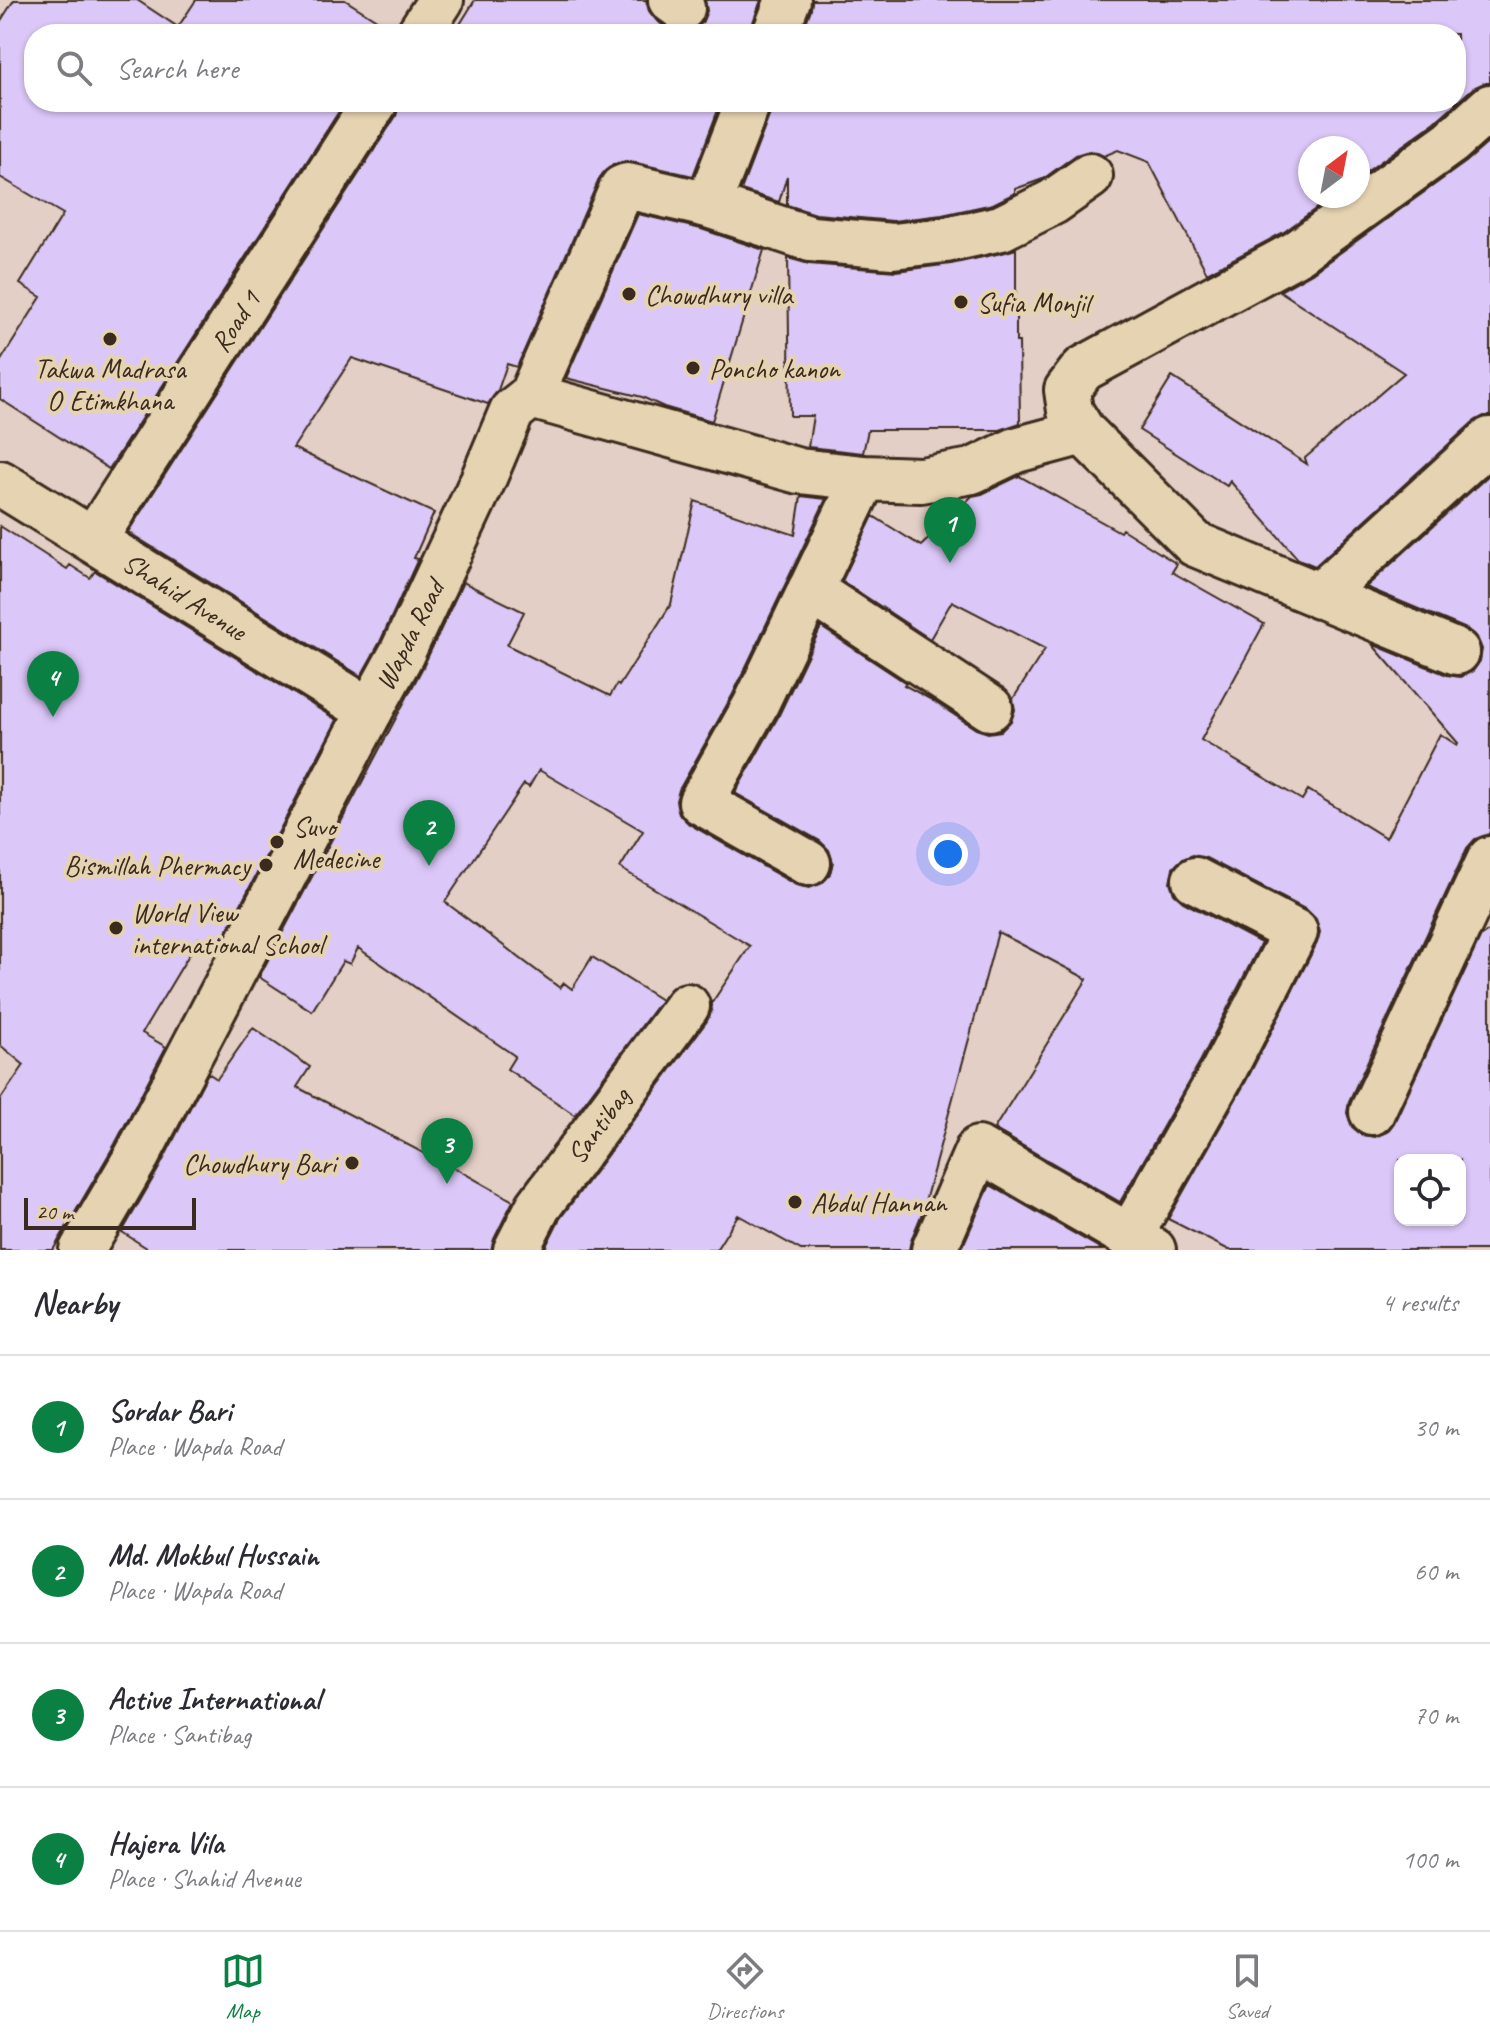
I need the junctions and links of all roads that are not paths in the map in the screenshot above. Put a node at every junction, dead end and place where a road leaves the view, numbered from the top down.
1 (441, 0) edge
2 (788, 0) edge
3 (425, 24) edge
4 (779, 24) edge
5 (1490, 107) edge
6 (369, 112) edge
7 (744, 112) edge
8 (1090, 176) dead end
9 (708, 205) junction
10 (531, 396) junction
11 (1083, 432) junction
12 (1490, 440) edge
13 (864, 478) junction
14 (0, 483) edge
15 (94, 539) junction
16 (810, 590) junction
17 (1319, 596) junction
18 (1457, 652) dead end
19 (990, 708) dead end
20 (370, 711) junction
21 (1490, 859) edge
22 (808, 863) dead end
23 (1195, 880) dead end
24 (687, 1006) dead end
25 (1372, 1112) dead end
26 (1142, 1243) edge
27 (82, 1250) edge
28 (516, 1250) edge
29 (934, 1250) edge

1 - 3 street
2 - 4 street
5 - 11 street
6 - 15 street, Road 1
7 - 9 street
8 - 9 street
9 - 10 street, Wapda Road
10 - 13 street
10 - 20 street, Wapda Road
11 - 13 street
11 - 17 street
12 - 17 street
13 - 16 street
14 - 15 street, Shahid Avenue
15 - 20 street, Shahid Avenue
16 - 19 street
16 - 22 street
17 - 18 street
20 - 27 street, Wapda Road
21 - 25 street
23 - 26 street
24 - 28 street, Santibag
26 - 29 street

